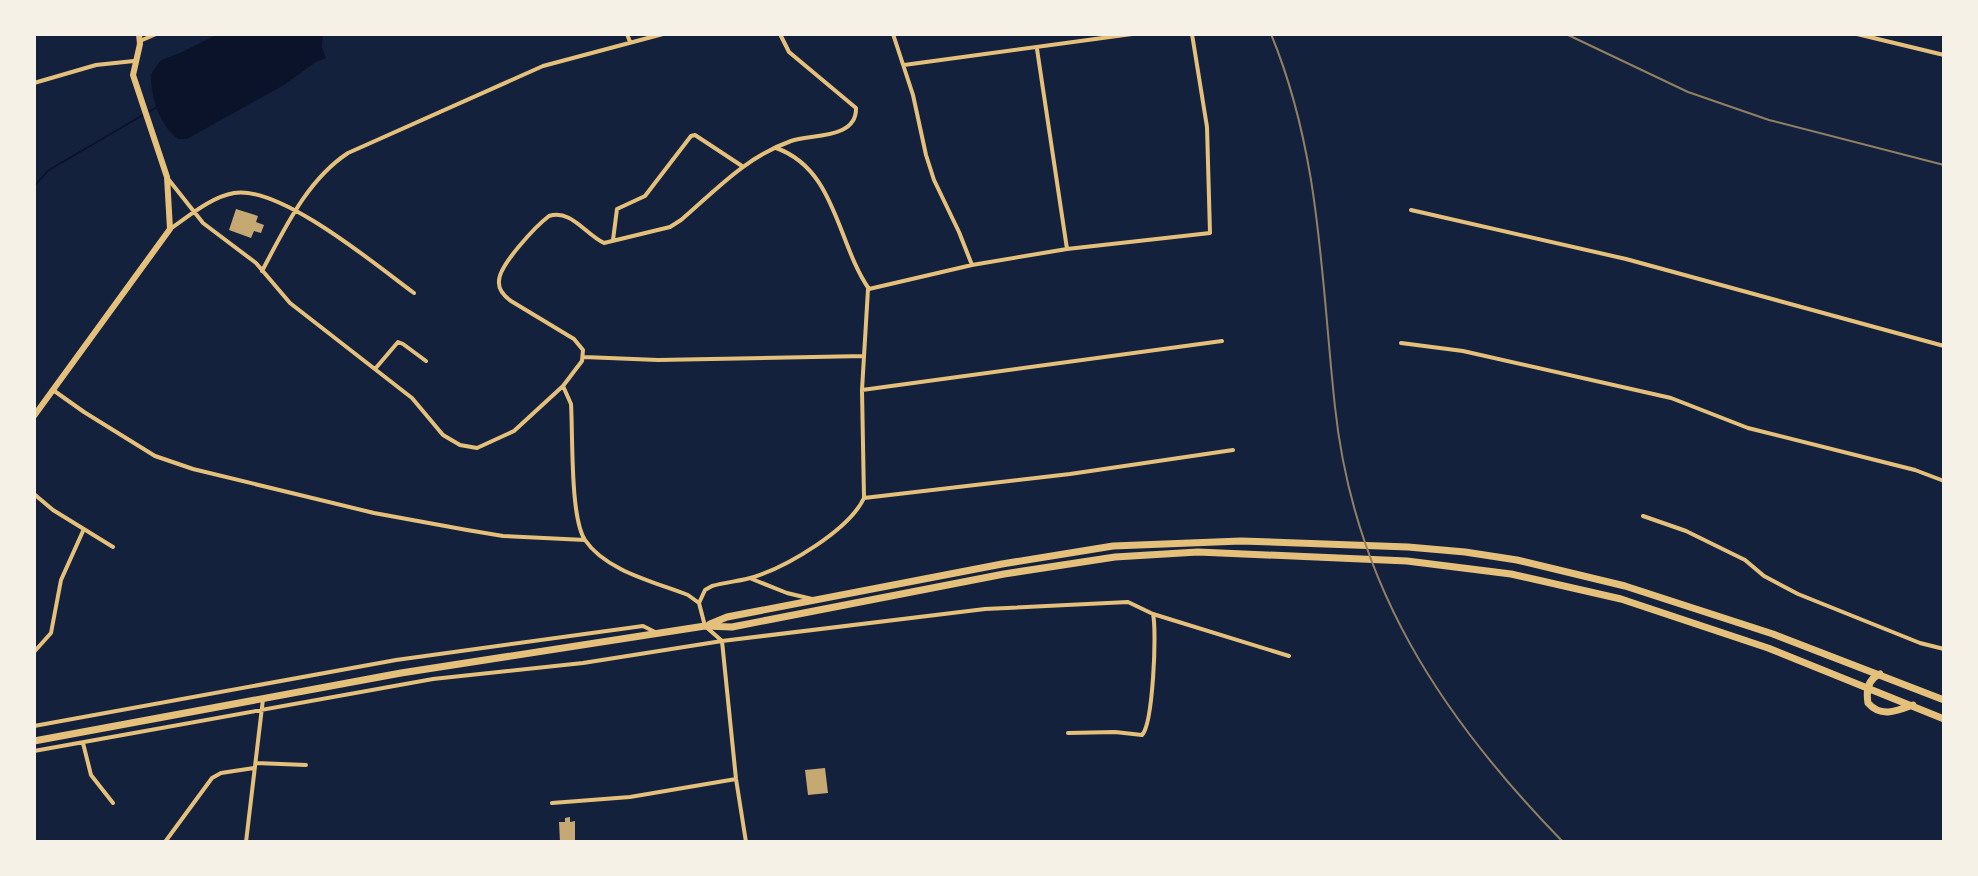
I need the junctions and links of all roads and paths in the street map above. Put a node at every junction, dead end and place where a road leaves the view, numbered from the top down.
1 (156, 34) edge
2 (627, 34) edge
3 (663, 34) edge
4 (780, 34) edge
5 (893, 34) edge
6 (1132, 34) edge
7 (1192, 34) edge
8 (1857, 34) edge
9 (140, 37) edge
10 (630, 42) junction
11 (1037, 49) junction
12 (1944, 55) edge
13 (134, 61) junction
14 (903, 65) junction
15 (34, 83) edge
16 (776, 148) junction
17 (742, 166) junction
18 (167, 177) junction
19 (295, 210) junction
20 (1411, 210) dead end
21 (193, 213) junction
22 (170, 229) junction
23 (613, 241) junction
24 (1067, 249) junction
25 (972, 265) junction
26 (262, 271) junction
27 (869, 289) junction
28 (414, 293) dead end
29 (1222, 341) dead end
30 (1401, 343) dead end
31 (1944, 346) edge
32 (864, 356) junction
33 (584, 357) junction
34 (426, 361) dead end
35 (375, 369) junction
36 (563, 386) junction
37 (53, 390) junction
38 (862, 390) junction
39 (34, 416) edge
40 (1233, 450) dead end
41 (1944, 481) edge
42 (34, 494) edge
43 (864, 498) junction
44 (1643, 516) dead end
45 (83, 531) junction
46 (585, 540) junction
47 (113, 547) dead end
48 (750, 578) junction
49 (815, 600) junction
50 (699, 603) junction
51 (1153, 614) junction
52 (705, 626) junction
53 (657, 634) junction
54 (722, 641) junction
55 (1944, 649) edge
56 (34, 652) edge
57 (1289, 656) dead end
58 (1880, 674) junction
59 (1868, 686) junction
60 (263, 699) junction
61 (1944, 700) edge
62 (1913, 705) junction
63 (261, 710) junction
64 (1944, 719) edge
65 (34, 726) edge
66 (1068, 733) dead end
67 (34, 741) edge
68 (83, 743) junction
69 (34, 751) edge
70 (306, 765) dead end
71 (255, 766) junction
72 (736, 779) junction
73 (113, 803) dead end
74 (552, 803) dead end
75 (165, 842) edge
76 (246, 842) edge
77 (746, 842) edge

1 - 9 street
2 - 10 street
3 - 10 street
4 - 16 street
5 - 14 street
6 - 11 street
7 - 24 street
8 - 12 street
9 - 13 street
10 - 19 street
11 - 14 street
11 - 24 street
13 - 15 street
13 - 18 street
14 - 25 street
16 - 17 street
16 - 27 street
17 - 23 street
17 - 23 street
18 - 21 street
18 - 22 street
19 - 21 street
19 - 26 street
19 - 28 street
20 - 31 street
21 - 22 street
21 - 26 street
22 - 37 street
23 - 33 street
24 - 25 street
25 - 27 street
26 - 35 street
27 - 32 street
29 - 38 street
30 - 41 street
32 - 33 street
32 - 38 street
33 - 36 street
34 - 35 street
35 - 36 street
36 - 46 street
37 - 39 street
37 - 46 street
38 - 43 street
40 - 43 street
42 - 45 street
43 - 48 street
44 - 55 street
45 - 47 street
45 - 56 street
46 - 50 street
48 - 49 street
48 - 50 street
49 - 52 highway
49 - 58 highway
50 - 52 street
51 - 54 street
51 - 57 street
51 - 66 street
52 - 53 highway
52 - 54 street
52 - 59 highway
53 - 60 highway
53 - 65 street
54 - 63 street
54 - 72 street
58 - 59 highway
58 - 61 highway
59 - 62 highway
59 - 62 highway
60 - 63 street
60 - 67 highway
62 - 64 highway
63 - 68 street
63 - 71 street
68 - 69 street
68 - 73 street
70 - 71 street
71 - 75 street
71 - 76 street
72 - 74 street
72 - 77 street

